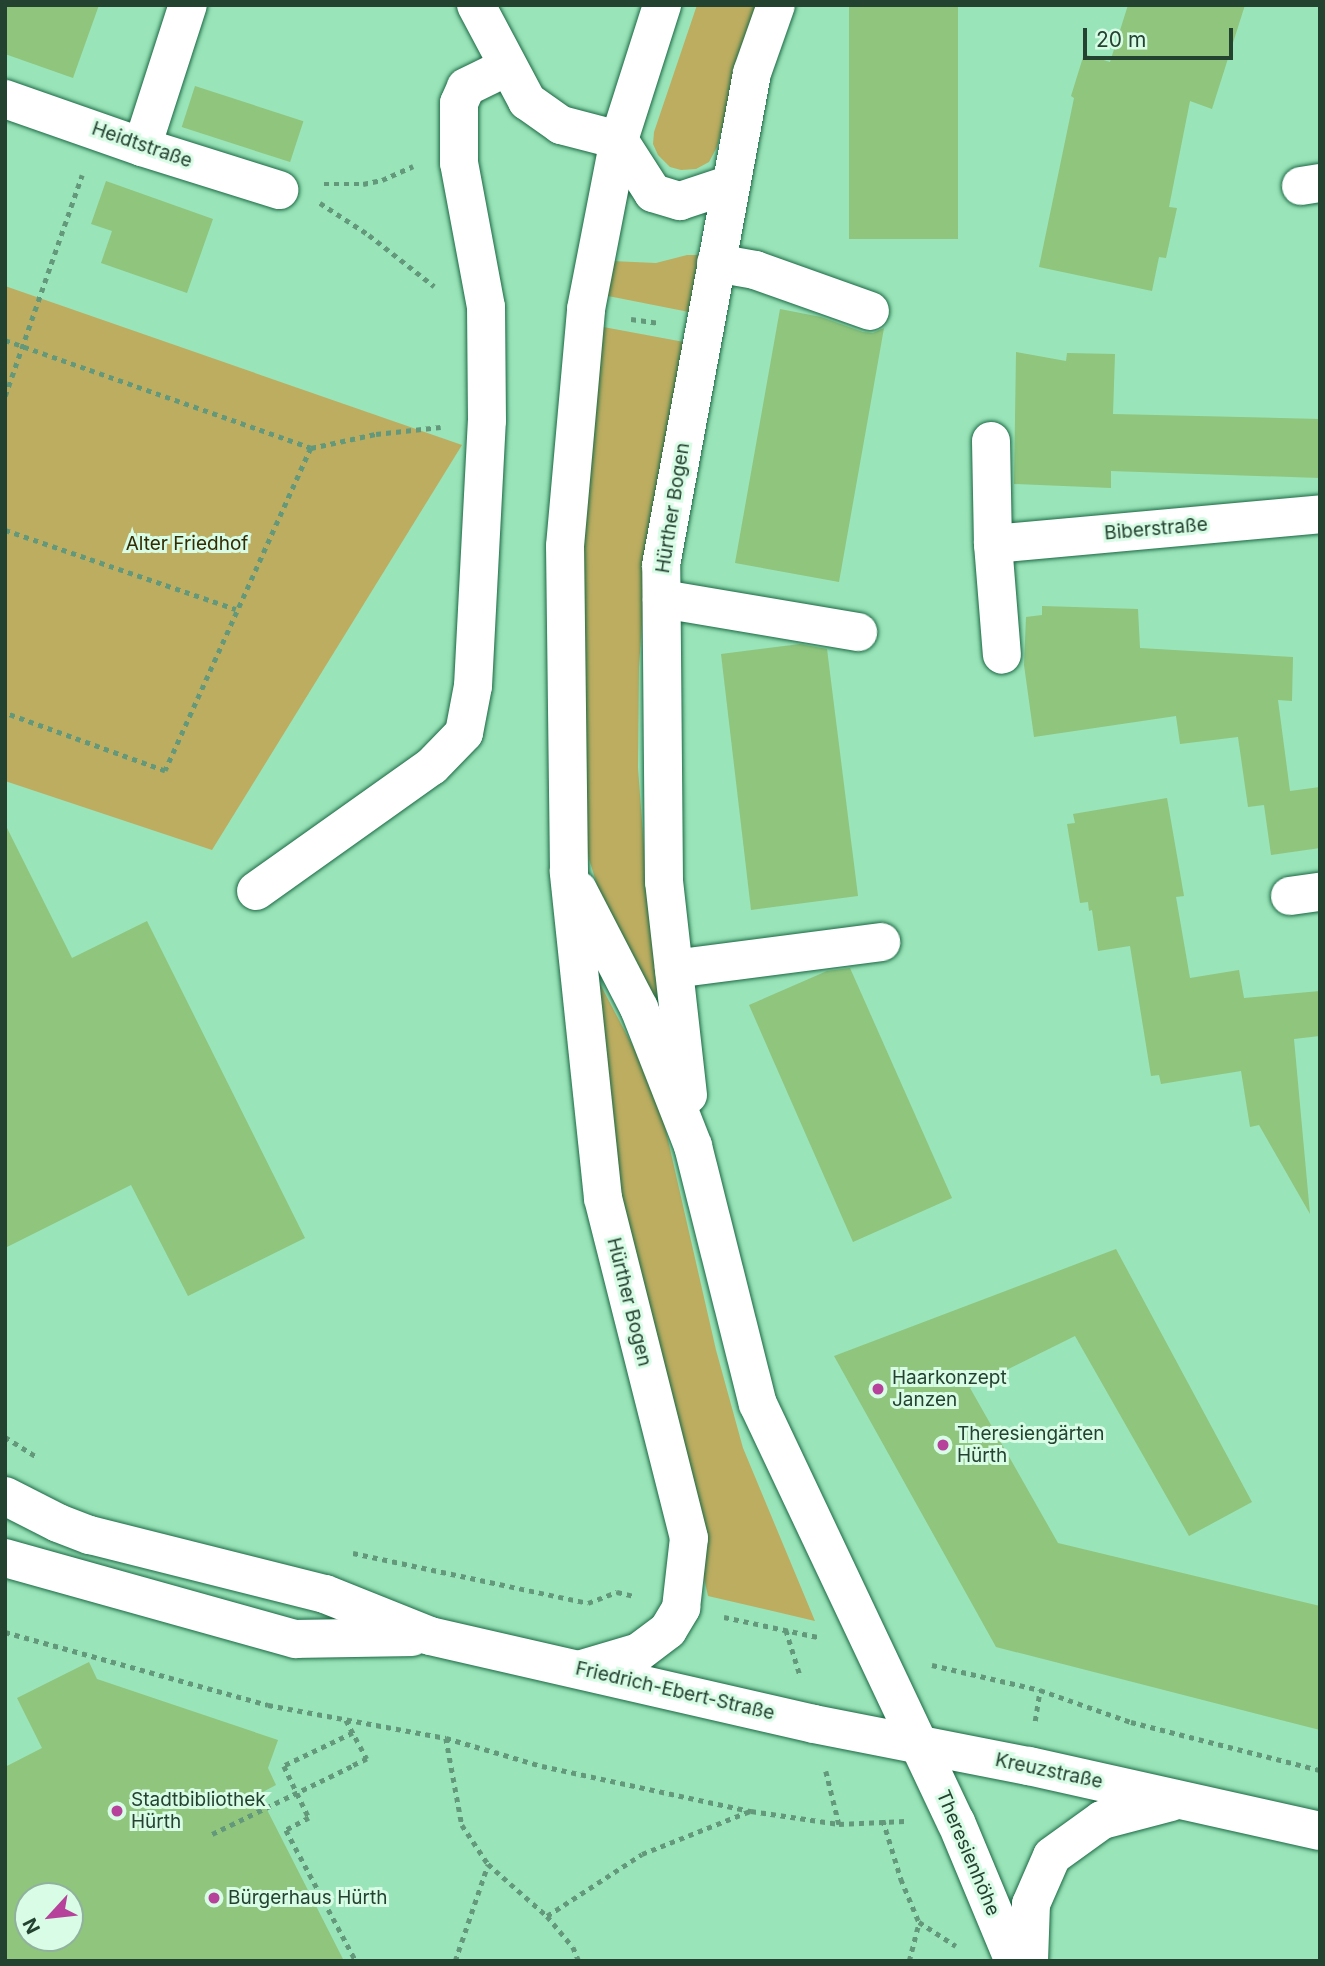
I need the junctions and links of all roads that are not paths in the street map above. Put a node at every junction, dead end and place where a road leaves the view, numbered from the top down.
1 (188, 5) edge
2 (476, 5) edge
3 (662, 5) edge
4 (776, 5) edge
5 (507, 67) junction
6 (5, 99) edge
7 (619, 140) junction
8 (142, 147) junction
9 (730, 184) junction
10 (279, 190) road end
11 (716, 263) junction
12 (870, 311) dead end
13 (991, 441) dead end
14 (1320, 514) edge
15 (993, 544) junction
16 (662, 599) junction
17 (858, 632) dead end
18 (1002, 654) dead end
19 (569, 872) junction
20 (256, 891) dead end
21 (881, 942) dead end
22 (674, 969) junction
23 (693, 1146) junction
24 (5, 1496) edge
25 (5, 1558) edge
26 (430, 1636) junction
27 (582, 1669) junction
28 (920, 1746) junction
29 (1177, 1801) junction
30 (1320, 1831) edge
31 (1014, 1961) edge
32 (1029, 1961) edge

1 - 8 street
2 - 5 street
3 - 7 street, Hürther Bogen
4 - 9 street, Hürther Bogen
5 - 7 street
5 - 20 street
6 - 8 street, Heidtstraße
7 - 9 street
7 - 19 street, Hürther Bogen
8 - 10 street, Heidtstraße
9 - 11 street, Hürther Bogen
11 - 12 street
11 - 16 street, Hürther Bogen
13 - 15 street
14 - 15 street, Biberstraße
15 - 18 street
16 - 17 street
16 - 22 street, Hürther Bogen
19 - 23 street, Hürther Bogen
19 - 27 street, Hürther Bogen
21 - 22 street
22 - 23 street, Hürther Bogen
23 - 28 street, Hürther Bogen
24 - 26 street, Friedrich-Ebert-Straße
25 - 26 street, Friedrich-Ebert-Straße
26 - 27 street, Friedrich-Ebert-Straße
27 - 28 street, Friedrich-Ebert-Straße
28 - 29 street, Kreuzstraße
28 - 31 street, Theresienhöhe
29 - 30 street, Kreuzstraße
29 - 32 street, Kreuzstraße

